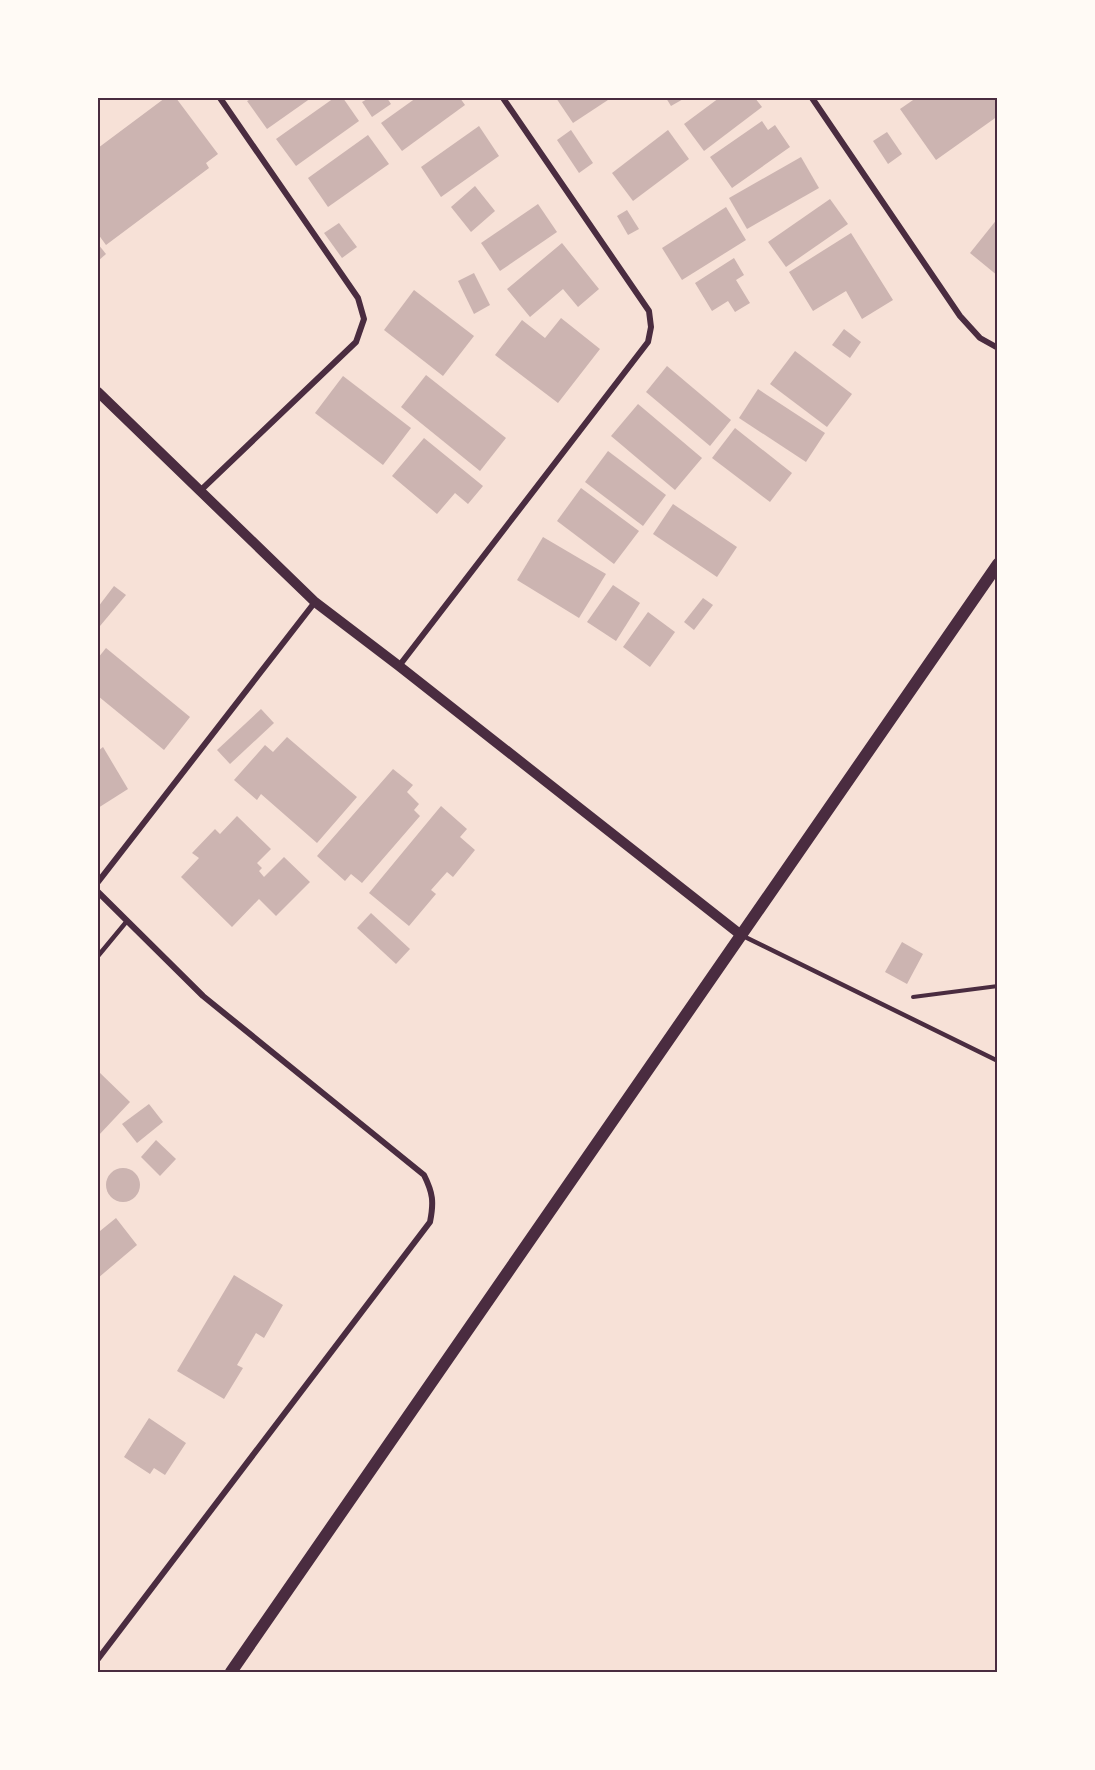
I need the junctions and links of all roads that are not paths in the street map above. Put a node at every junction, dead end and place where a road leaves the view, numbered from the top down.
1 (220, 98) edge
2 (502, 98) edge
3 (812, 98) edge
4 (998, 348) edge
5 (98, 392) edge
6 (200, 491) junction
7 (998, 564) edge
8 (315, 602) junction
9 (399, 666) junction
10 (98, 882) edge
11 (98, 892) edge
12 (127, 921) junction
13 (741, 935) junction
14 (98, 956) edge
15 (998, 1061) edge
16 (98, 1659) edge
17 (231, 1672) edge

1 - 6 street
2 - 9 street
3 - 4 street
5 - 6 street
6 - 8 street
7 - 13 main road
8 - 9 street
8 - 10 street
9 - 13 street
11 - 12 street
12 - 14 lane
12 - 16 street
13 - 15 lane
13 - 17 main road

